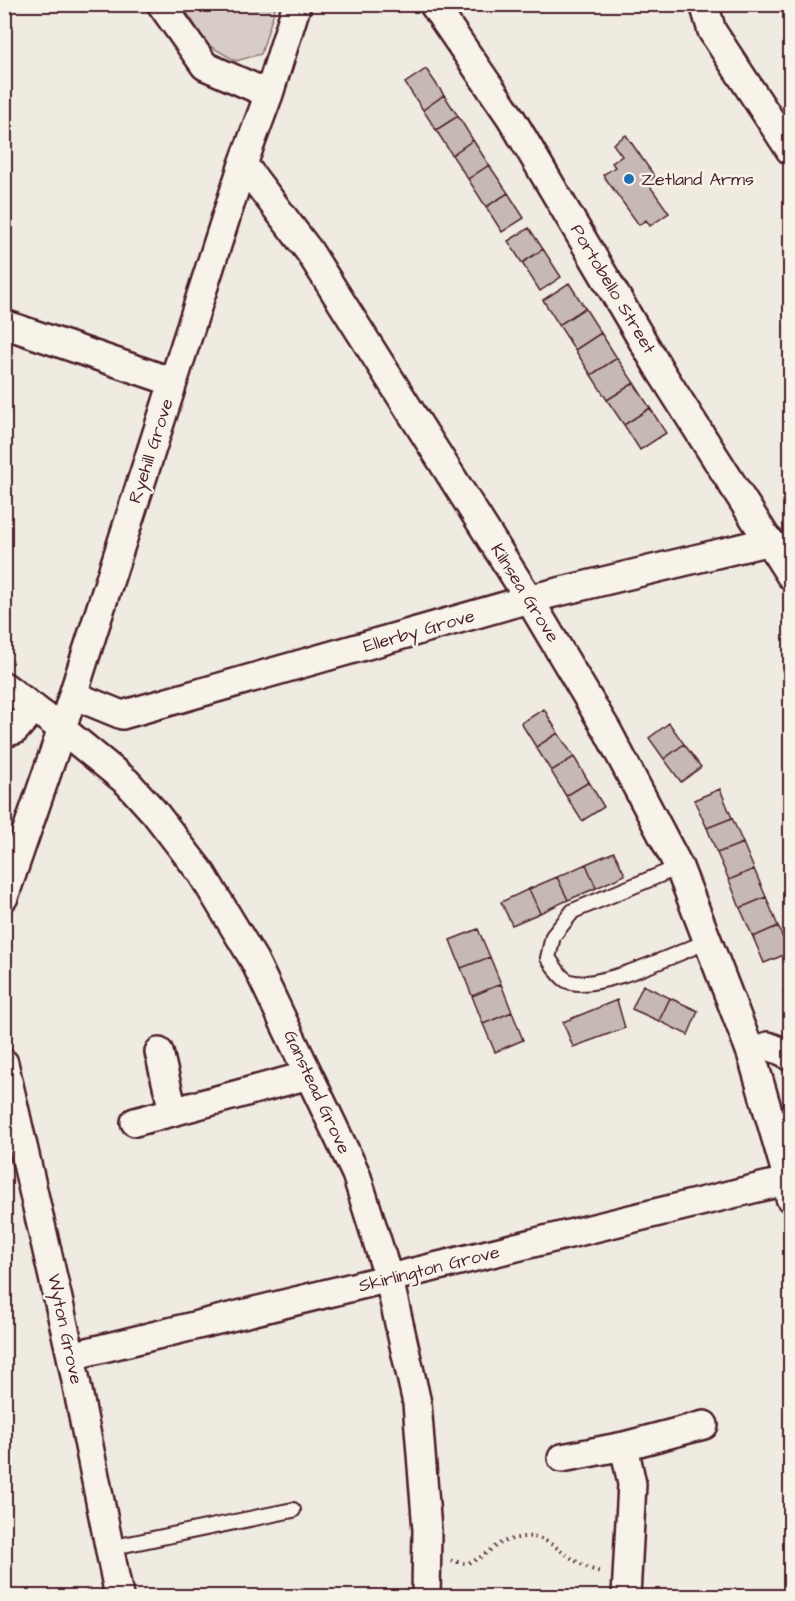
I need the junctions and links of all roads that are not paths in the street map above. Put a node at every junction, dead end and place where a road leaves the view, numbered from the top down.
1 (161, 4) edge
2 (297, 4) edge
3 (433, 4) edge
4 (704, 4) edge
5 (269, 94) junction
6 (790, 150) edge
7 (243, 164) junction
8 (4, 324) edge
9 (173, 382) junction
10 (770, 541) junction
11 (790, 575) edge
12 (529, 599) junction
13 (4, 686) edge
14 (73, 694) junction
15 (34, 708) junction
16 (62, 729) junction
17 (4, 733) edge
18 (679, 867) junction
19 (4, 897) edge
20 (708, 941) junction
21 (159, 1052) dead end
22 (751, 1053) junction
23 (790, 1057) edge
24 (4, 1063) edge
25 (309, 1075) junction
26 (173, 1112) junction
27 (135, 1122) dead end
28 (790, 1186) edge
29 (389, 1279) junction
30 (71, 1356) junction
31 (704, 1425) dead end
32 (624, 1446) junction
33 (562, 1458) dead end
34 (293, 1510) dead end
35 (110, 1548) junction
36 (627, 1584) edge
37 (119, 1596) edge
38 (426, 1596) edge

1 - 5 street
2 - 5 street, Ryehill Grove
3 - 10 street, Portobello Street
4 - 6 street
5 - 7 street, Ryehill Grove
7 - 9 street, Ryehill Grove
7 - 12 street, Kilnsea Grove
8 - 9 street
9 - 14 street, Ryehill Grove
10 - 11 street, Portobello Street
10 - 12 street, Ellerby Grove
12 - 14 street, Ellerby Grove
12 - 18 street, Kilnsea Grove
13 - 15 street, Ganstead Grove
14 - 16 street, Ryehill Grove
15 - 16 street, Ganstead Grove
15 - 17 street
16 - 19 street, Ryehill Grove
16 - 25 street, Ganstead Grove
18 - 20 street, Kilnsea Grove
18 - 20 lane
20 - 22 street, Kilnsea Grove
21 - 26 street
22 - 23 street
22 - 28 street, Kilnsea Grove
24 - 30 street, Wyton Grove
25 - 26 street
25 - 29 street, Ganstead Grove
26 - 27 street
28 - 29 street, Skirlington Grove
29 - 30 street, Skirlington Grove
29 - 38 street, Ganstead Grove
30 - 35 street, Wyton Grove
31 - 32 street
32 - 33 street
32 - 36 street
34 - 35 lane
35 - 37 street, Wyton Grove

